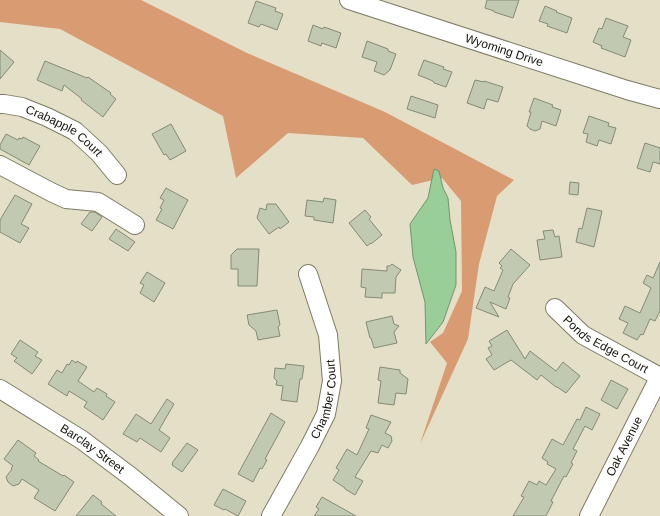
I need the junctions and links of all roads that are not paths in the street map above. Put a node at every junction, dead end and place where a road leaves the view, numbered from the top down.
1 (349, 0) edge
2 (660, 99) edge
3 (0, 104) edge
4 (4, 173) edge
5 (117, 175) dead end
6 (135, 225) dead end
7 (308, 274) dead end
8 (555, 308) dead end
9 (660, 376) edge
10 (0, 389) edge
11 (179, 516) edge
12 (271, 516) edge
13 (589, 516) edge

1 - 2 street, Wyoming Drive
3 - 5 street, Crabapple Court
4 - 6 street
7 - 12 street, Chamber Court
8 - 9 street, Ponds Edge Court
9 - 13 street, Oak Avenue
10 - 11 street, Barclay Street

